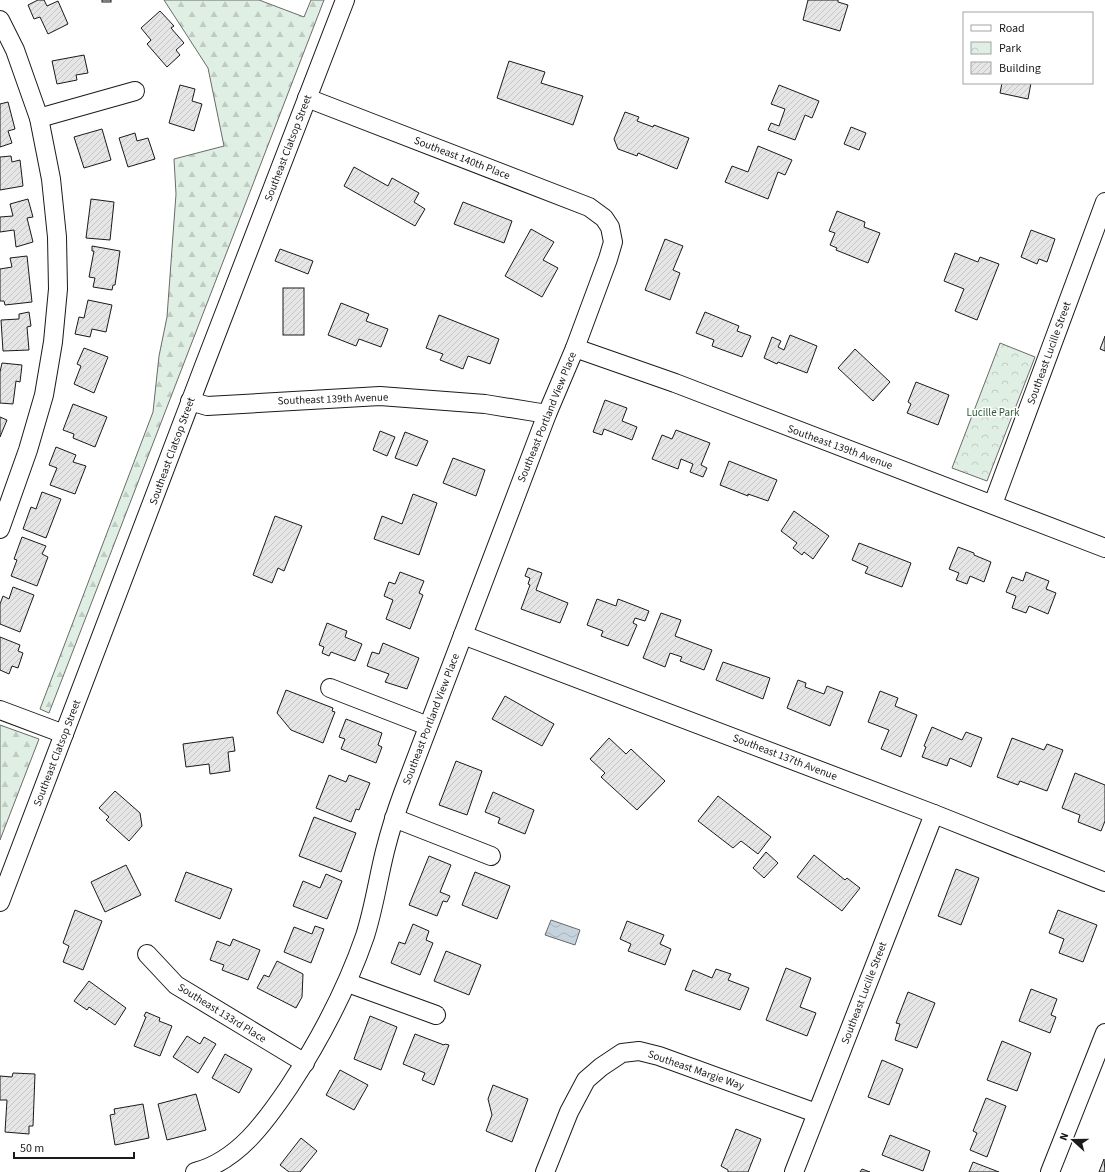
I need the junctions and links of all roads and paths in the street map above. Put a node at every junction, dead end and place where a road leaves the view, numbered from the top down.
1 (346, 0) edge
2 (0, 20) edge
3 (135, 91) dead end
4 (307, 98) junction
5 (39, 118) junction
6 (1105, 202) edge
7 (610, 227) joint
8 (575, 348) junction
9 (190, 401) junction
10 (547, 414) junction
11 (993, 504) junction
12 (0, 529) edge
13 (1105, 548) edge
14 (463, 635) junction
15 (330, 688) dead end
16 (0, 710) edge
17 (428, 726) junction
18 (64, 734) junction
19 (934, 814) junction
20 (394, 818) junction
21 (491, 856) dead end
22 (1105, 882) edge
23 (0, 902) edge
24 (147, 954) dead end
25 (348, 983) junction
26 (436, 1015) dead end
27 (1105, 1033) edge
28 (304, 1064) junction
29 (816, 1113) junction
30 (195, 1172) edge
31 (545, 1172) edge
32 (794, 1172) edge
33 (1050, 1172) edge

1 - 4 street, Southeast Clatsop Street
2 - 5 street
3 - 5 street
4 - 7 street, Southeast 140th Place
4 - 9 street, Southeast Clatsop Street
5 - 12 street
6 - 11 street, Southeast Lucille Street
7 - 8 street, Southeast Portland View Place
8 - 10 street, Southeast Portland View Place
8 - 11 street, Southeast 139th Avenue
9 - 10 street, Southeast 139th Avenue
9 - 18 street, Southeast Clatsop Street
10 - 14 street, Southeast Portland View Place
11 - 13 street, Southeast 139th Avenue
14 - 17 street, Southeast Portland View Place
14 - 19 street, Southeast 137th Avenue
15 - 17 street
16 - 18 street
17 - 20 street, Southeast Portland View Place
18 - 23 street, Southeast Clatsop Street
19 - 22 street, Southeast 137th Avenue
19 - 29 street, Southeast Lucille Street
20 - 21 street
20 - 25 street, Southeast Portland View Place
24 - 28 street, Southeast 133rd Place
25 - 26 street
25 - 28 street, Southeast Portland View Place
27 - 33 street
28 - 30 street, Southeast Portland View Place
29 - 31 street, Southeast Margie Way
29 - 32 street, Southeast Lucille Street

